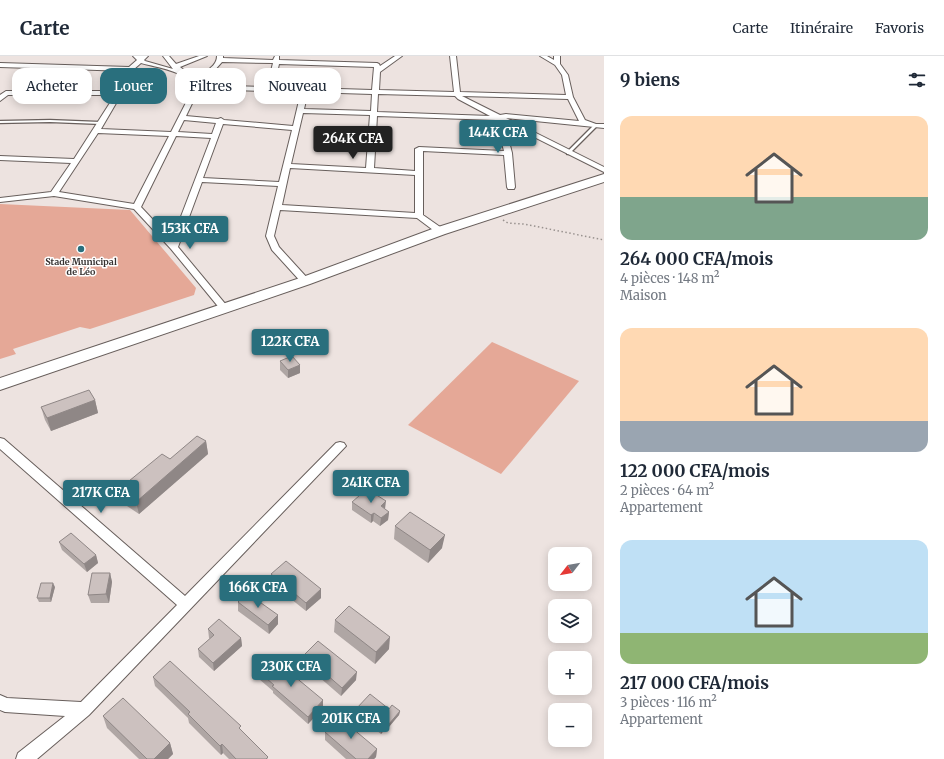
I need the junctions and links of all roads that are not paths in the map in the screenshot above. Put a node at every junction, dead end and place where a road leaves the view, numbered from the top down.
1 (166, 56) edge
2 (204, 56) edge
3 (399, 56) edge
4 (453, 56) edge
5 (543, 56) edge
6 (557, 56) edge
7 (141, 57) edge
8 (220, 58) edge
9 (277, 59) edge
10 (366, 59) dead end
11 (557, 64) junction
12 (0, 66) edge
13 (67, 67) joint
14 (175, 67) joint
15 (100, 68) edge
16 (131, 68) edge
17 (213, 68) edge
18 (376, 69) junction
19 (175, 71) edge
20 (341, 91) edge
21 (375, 92) junction
22 (12, 93) edge
23 (457, 94) junction
24 (570, 97) junction
25 (0, 99) edge
26 (112, 104) edge
27 (189, 104) edge
28 (302, 104) edge
29 (300, 111) junction
30 (374, 114) junction
31 (182, 118) junction
32 (499, 118) junction
33 (221, 120) junction
34 (0, 122) edge
35 (101, 123) junction
36 (588, 124) junction
37 (595, 126) junction
38 (604, 126) edge
39 (296, 128) junction
40 (96, 131) junction
41 (173, 135) junction
42 (215, 136) junction
43 (508, 153) junction
44 (568, 153) junction
45 (0, 158) edge
46 (77, 161) junction
47 (287, 166) junction
48 (370, 170) junction
49 (604, 170) edge
50 (418, 173) junction
51 (604, 178) edge
52 (199, 180) junction
53 (282, 184) junction
54 (511, 187) dead end
55 (54, 194) junction
56 (0, 200) edge
57 (137, 207) junction
58 (277, 207) junction
59 (419, 216) junction
60 (440, 231) junction
61 (174, 247) junction
62 (305, 281) junction
63 (224, 308) junction
64 (0, 384) edge
65 (340, 446) dead end
66 (2, 447) edge
67 (186, 605) junction
68 (0, 702) edge
69 (84, 710) junction
70 (24, 759) edge

1 - 14 street
2 - 14 street
3 - 18 street
4 - 23 street
5 - 11 street
6 - 11 street
7 - 16 street
7 - 19 street
8 - 9 street
8 - 17 street
9 - 18 street
10 - 18 street
11 - 24 street
12 - 13 street
13 - 15 street
18 - 21 street
20 - 21 street
21 - 23 street
21 - 30 street
22 - 25 street
23 - 24 street
23 - 32 street
24 - 36 street
26 - 35 street
27 - 31 street
28 - 29 street
29 - 30 street
29 - 39 street
30 - 32 street
30 - 48 street
31 - 33 street
31 - 41 street
32 - 36 street
32 - 43 street
32 - 44 street
33 - 39 street
33 - 42 street
34 - 35 lane
35 - 40 street
36 - 37 street
37 - 38 street
37 - 44 lane
39 - 47 street
40 - 41 street
40 - 46 street
41 - 42 street
41 - 57 street
42 - 52 street
43 - 50 street
43 - 54 street
44 - 49 street
45 - 46 street
46 - 55 street
47 - 48 street
47 - 53 street
48 - 50 street
50 - 59 street
51 - 60 main road
52 - 53 street
52 - 61 street
53 - 58 street
55 - 56 street
55 - 57 street
57 - 61 street
58 - 59 street
58 - 62 street
59 - 60 street
60 - 62 main road
61 - 63 street
62 - 63 main road
63 - 64 main road
65 - 67 street
66 - 67 street
67 - 69 street
68 - 69 street
69 - 70 street

